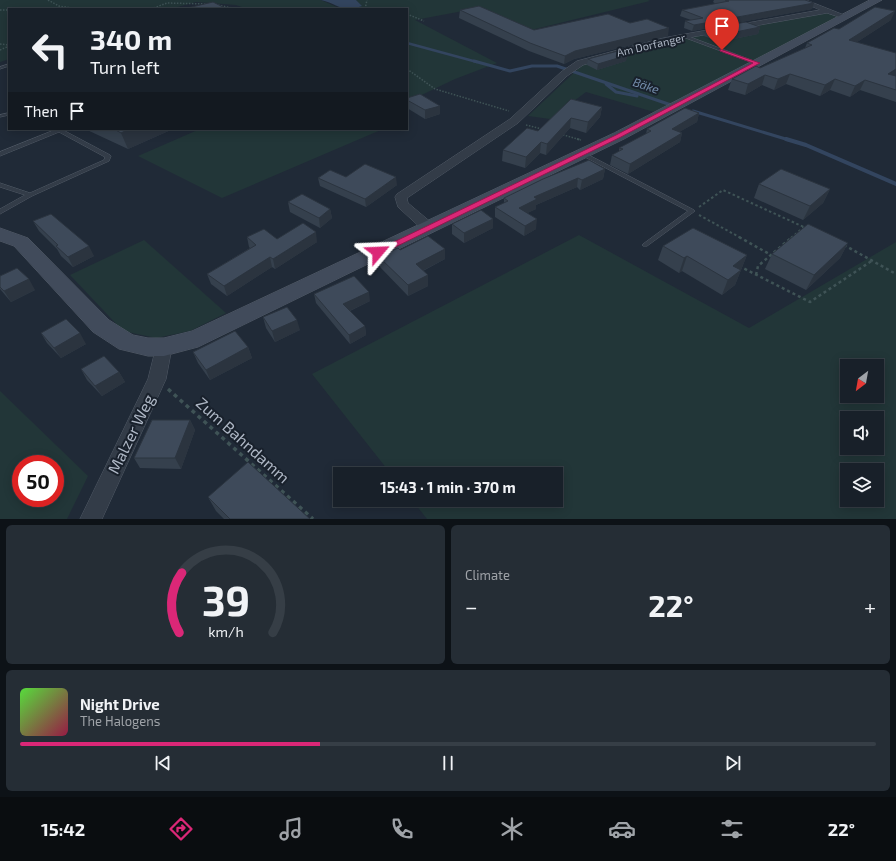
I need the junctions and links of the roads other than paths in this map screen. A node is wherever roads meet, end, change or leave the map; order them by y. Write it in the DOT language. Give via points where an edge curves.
graph roads {
  1 [pos="800,0"];
  2 [pos="877,0"];
  3 [pos="825,11"];
  4 [pos="845,17"];
  5 [pos="684,36"];
  6 [pos="757,63"];
  7 [pos="58,130"];
  8 [pos="62,130"];
  9 [pos="0,154"];
  10 [pos="583,154"];
  11 [pos="0,185"];
  12 [pos="30,195"];
  13 [pos="0,212"];
  14 [pos="428,227"];
  15 [pos="0,234"];
  16 [pos="645,245"];
  17 [pos="164,347"];
  18 [pos="91,519"];
  1 -- 3 [label="street"];
  2 -- 4 [label="main road"];
  3 -- 4 [label="street"];
  3 -- 5 [label="street, Am Dorfanger"];
  4 -- 6 [label="main road"];
  5 -- 6 [label="lane"];
  5 -- 14 [label="street, Am Dorfanger" via="580,63 568,70 517,118 401,197 402,204"];
  6 -- 10 [label="main road"];
  7 -- 9 [label="lane"];
  8 -- 12 [label="lane" via="108,156 106,161"];
  10 -- 14 [label="main road"];
  10 -- 16 [label="lane" via="692,211"];
  11 -- 12 [label="lane"];
  12 -- 13 [label="lane"];
  14 -- 17 [label="main road" via="198,338"];
  15 -- 17 [label="main road" via="21,242 101,326 127,343 142,347"];
  17 -- 18 [label="street, Malzer Weg" via="157,379"];
}
